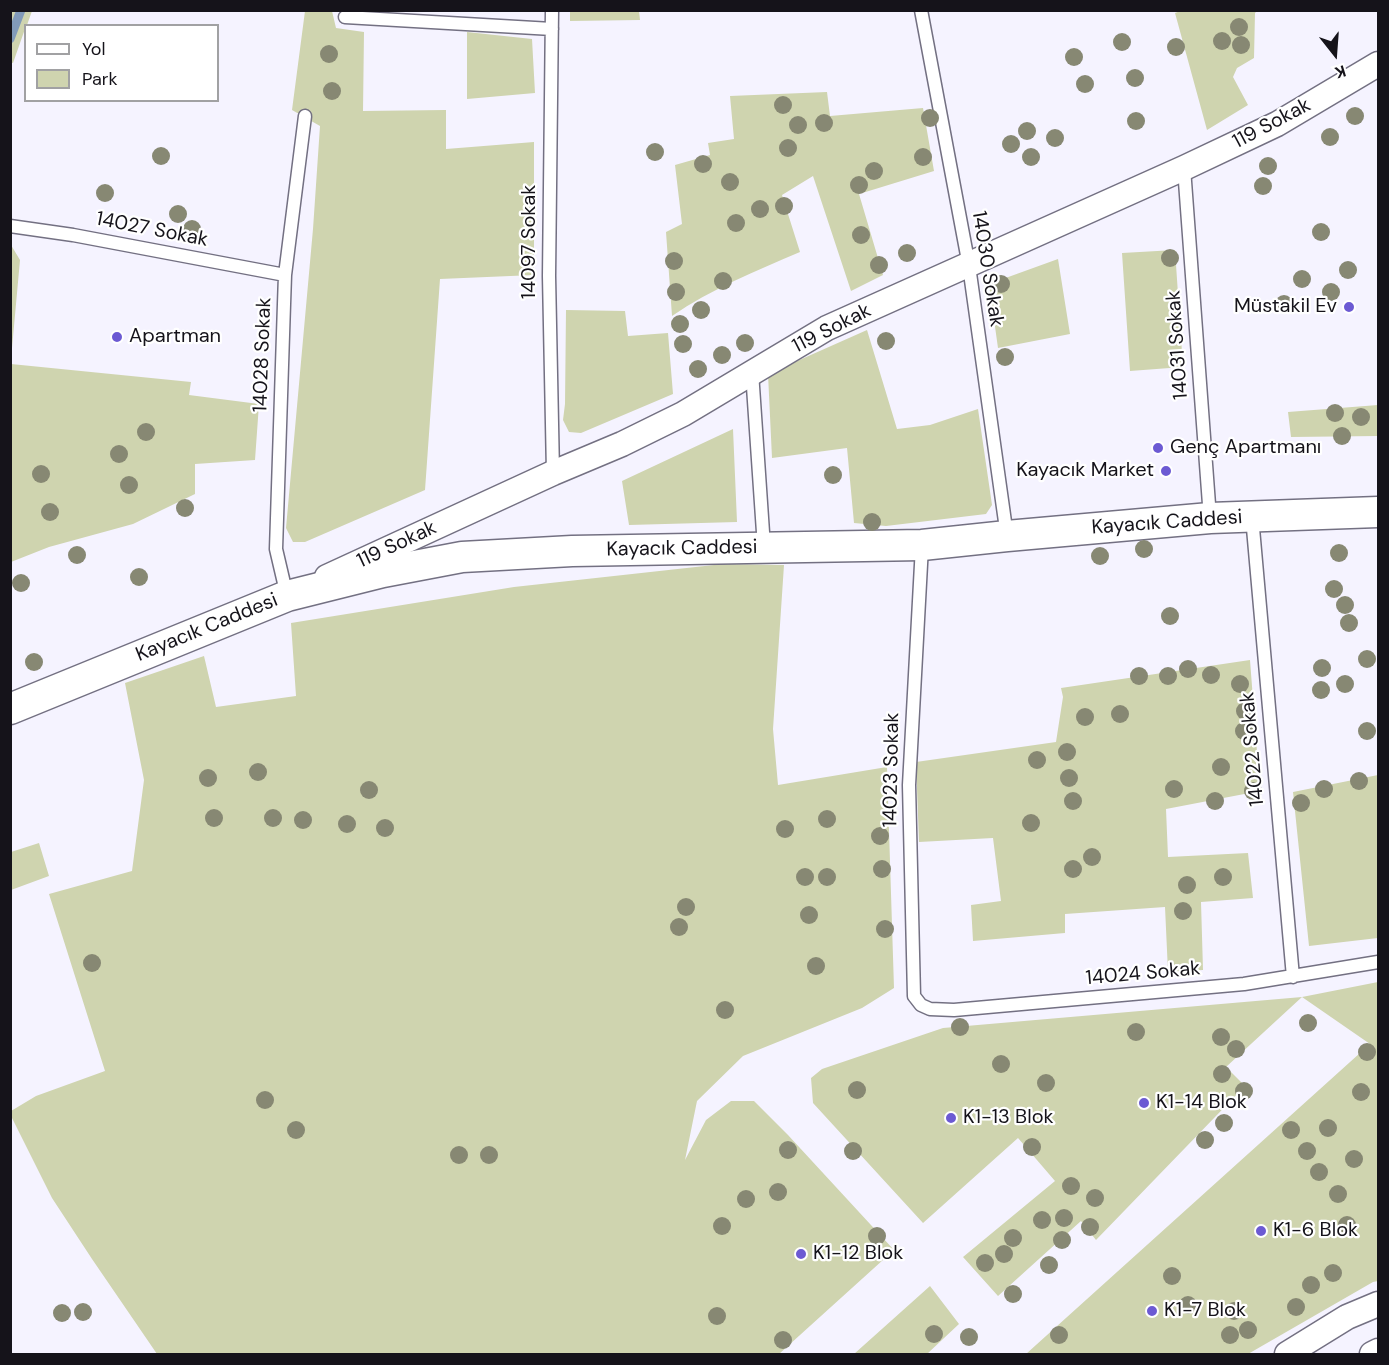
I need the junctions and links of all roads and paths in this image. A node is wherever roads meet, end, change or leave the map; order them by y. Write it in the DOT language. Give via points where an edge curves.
graph roads {
  1 [pos="552,10"];
  2 [pos="921,10"];
  3 [pos="345,17"];
  4 [pos="552,29"];
  5 [pos="1378,64"];
  6 [pos="305,116"];
  7 [pos="1184,168"];
  8 [pos="10,226"];
  9 [pos="969,266"];
  10 [pos="285,275"];
  11 [pos="752,372"];
  12 [pos="553,473"];
  13 [pos="1378,512"];
  14 [pos="1252,517"];
  15 [pos="1210,518"];
  16 [pos="1007,536"];
  17 [pos="922,545"];
  18 [pos="764,547"];
  19 [pos="287,596"];
  20 [pos="10,709"];
  21 [pos="1378,962"];
  22 [pos="1293,977"];
  23 [pos="914,996"];
  24 [pos="1378,1304"];
  25 [pos="1378,1351"];
  26 [pos="1287,1354"];
  27 [pos="1372,1354"];
  1 -- 4 [label="lane, 14097 Sokak"];
  2 -- 9 [label="lane, 14030 Sokak"];
  3 -- 4 [label="lane"];
  4 -- 12 [label="lane, 14097 Sokak" via="549,276"];
  5 -- 7 [label="street, 119 Sokak" via="1277,124"];
  6 -- 10 [label="lane, 14028 Sokak"];
  7 -- 9 [label="street, 119 Sokak"];
  7 -- 15 [label="lane, 14031 Sokak"];
  8 -- 10 [label="lane, 14027 Sokak"];
  9 -- 11 [label="street, 119 Sokak" via="827,328"];
  9 -- 16 [label="lane, 14030 Sokak"];
  10 -- 19 [label="lane, 14028 Sokak" via="276,549"];
  11 -- 12 [label="street, 119 Sokak" via="683,414"];
  11 -- 18 [label="lane"];
  12 -- 19 [label="street, 119 Sokak"];
  13 -- 14 [label="street, Kayacık Caddesi"];
  14 -- 15 [label="street, Kayacık Caddesi"];
  14 -- 22 [label="lane, 14022 Sokak"];
  15 -- 16 [label="street, Kayacık Caddesi"];
  16 -- 17 [label="street, Kayacık Caddesi"];
  17 -- 18 [label="street, Kayacık Caddesi"];
  17 -- 23 [label="lane, 14023 Sokak" via="909,785"];
  18 -- 19 [label="street, Kayacık Caddesi" via="462,557"];
  19 -- 20 [label="street, Kayacık Caddesi"];
  21 -- 22 [label="lane, 14024 Sokak"];
  22 -- 23 [label="lane, 14024 Sokak" via="954,1010 930,1009"];
  24 -- 26 [label="street" via="1347,1317"];
  25 -- 27 [label="street"];
}
